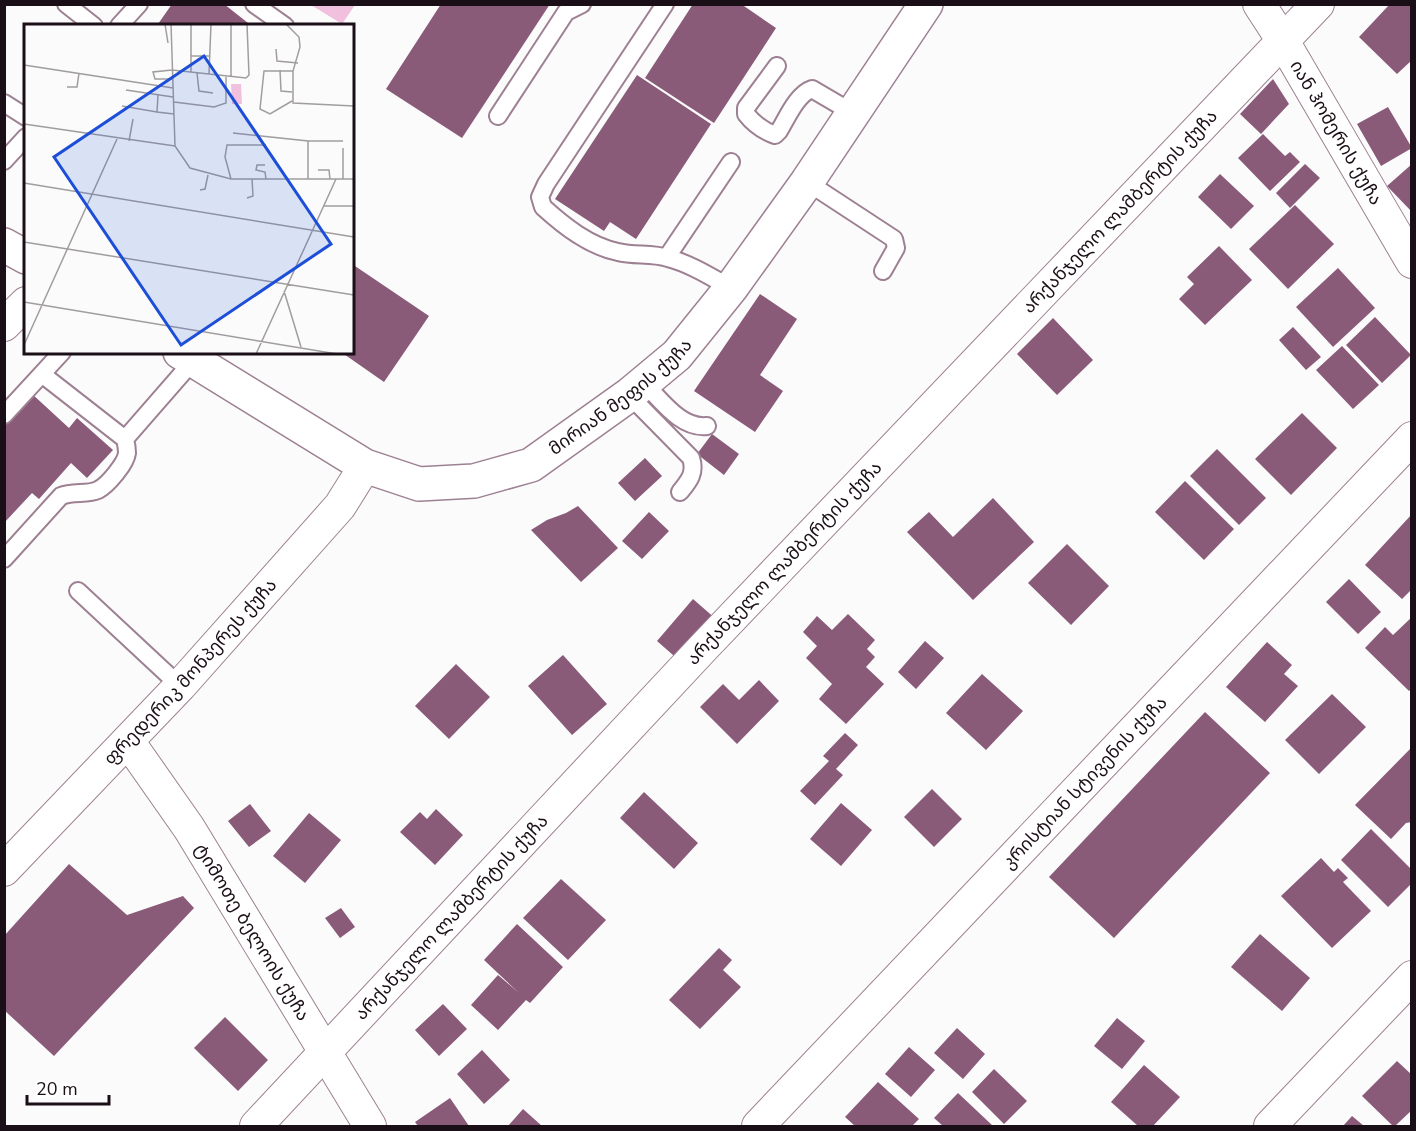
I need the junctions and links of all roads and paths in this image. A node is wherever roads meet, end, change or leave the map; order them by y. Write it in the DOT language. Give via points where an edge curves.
graph roads {
  1 [pos="66,4"];
  2 [pos="139,4"];
  3 [pos="254,4"];
  4 [pos="582,4"];
  5 [pos="665,4"];
  6 [pos="926,4"];
  7 [pos="1259,4"];
  8 [pos="1318,4"];
  9 [pos="91,24"];
  10 [pos="121,24"];
  11 [pos="282,24"];
  12 [pos="1283,41"];
  13 [pos="777,66"];
  14 [pos="4,103"];
  15 [pos="853,113"];
  16 [pos="24,116"];
  17 [pos="498,116"];
  18 [pos="24,139"];
  19 [pos="4,162"];
  20 [pos="731,162"];
  21 [pos="807,182"];
  22 [pos="668,257"];
  23 [pos="1412,262"];
  24 [pos="883,271"];
  25 [pos="731,288"];
  26 [pos="24,305"];
  27 [pos="4,326"];
  28 [pos="60,354"];
  29 [pos="186,357"];
  30 [pos="43,375"];
  31 [pos="636,389"];
  32 [pos="4,414"];
  33 [pos="707,426"];
  34 [pos="1412,438"];
  35 [pos="125,439"];
  36 [pos="365,466"];
  37 [pos="680,492"];
  38 [pos="4,559"];
  39 [pos="78,591"];
  40 [pos="180,686"];
  41 [pos="128,741"];
  42 [pos="4,870"];
  43 [pos="1412,976"];
  44 [pos="325,1052"];
  45 [pos="256,1126"];
  46 [pos="370,1126"];
  47 [pos="758,1126"];
  48 [pos="1270,1126"];
  1 -- 9 [label="lane"];
  2 -- 10 [label="lane"];
  3 -- 11 [label="lane"];
  4 -- 17 [label="lane" via="566,12"];
  5 -- 22 [label="lane" via="540,196 543,207 596,245 618,252"];
  6 -- 15 [label="street, მირიან მეფის ქუჩა"];
  7 -- 12 [label="street, იან ჰომერის ქუჩა"];
  8 -- 12 [label="street, არქანჯელო ლამბერტის ქუჩა"];
  12 -- 23 [label="street, იან ჰომერის ქუჩა"];
  12 -- 44 [label="street, არქანჯელო ლამბერტის ქუჩა"];
  13 -- 15 [label="lane" via="746,108 752,121 770,133 775,135 779,131 800,98 812,89"];
  14 -- 16 [label="lane"];
  15 -- 21 [label="street, მირიან მეფის ქუჩა"];
  18 -- 19 [label="lane"];
  20 -- 22 [label="lane"];
  21 -- 24 [label="lane" via="894,239 896,248"];
  21 -- 25 [label="street, მირიან მეფის ქუჩა"];
  22 -- 25 [label="lane"];
  25 -- 31 [label="street, მირიან მეფის ქუჩა" via="677,355"];
  26 -- 27 [label="street"];
  28 -- 30 [label="lane"];
  29 -- 35 [label="lane"];
  29 -- 36 [label="street, მირიან მეფის ქუჩა"];
  30 -- 32 [label="lane"];
  30 -- 35 [label="lane"];
  31 -- 33 [label="lane" via="682,420"];
  31 -- 36 [label="street, მირიან მეფის ქუჩა" via="531,465 474,480 419,484"];
  31 -- 37 [label="lane" via="691,458 693,473"];
  34 -- 47 [label="street, კრისტიან სტივენის ქუჩა"];
  35 -- 38 [label="lane" via="124,463 104,486 61,496"];
  36 -- 40 [label="street, ფრედერიკ მონპერეს ქუჩა" via="340,506"];
  39 -- 40 [label="lane"];
  40 -- 41 [label="street, ფრედერიკ მონპერეს ქუჩა"];
  41 -- 42 [label="street, ფრედერიკ მონპერეს ქუჩა"];
  41 -- 44 [label="street, ტიმოთე ბელოის ქუჩა" via="189,828"];
  43 -- 48 [label="street"];
  44 -- 45 [label="street, არქანჯელო ლამბერტის ქუჩა"];
  44 -- 46 [label="street, ტიმოთე ბელოის ქუჩა"];
}
